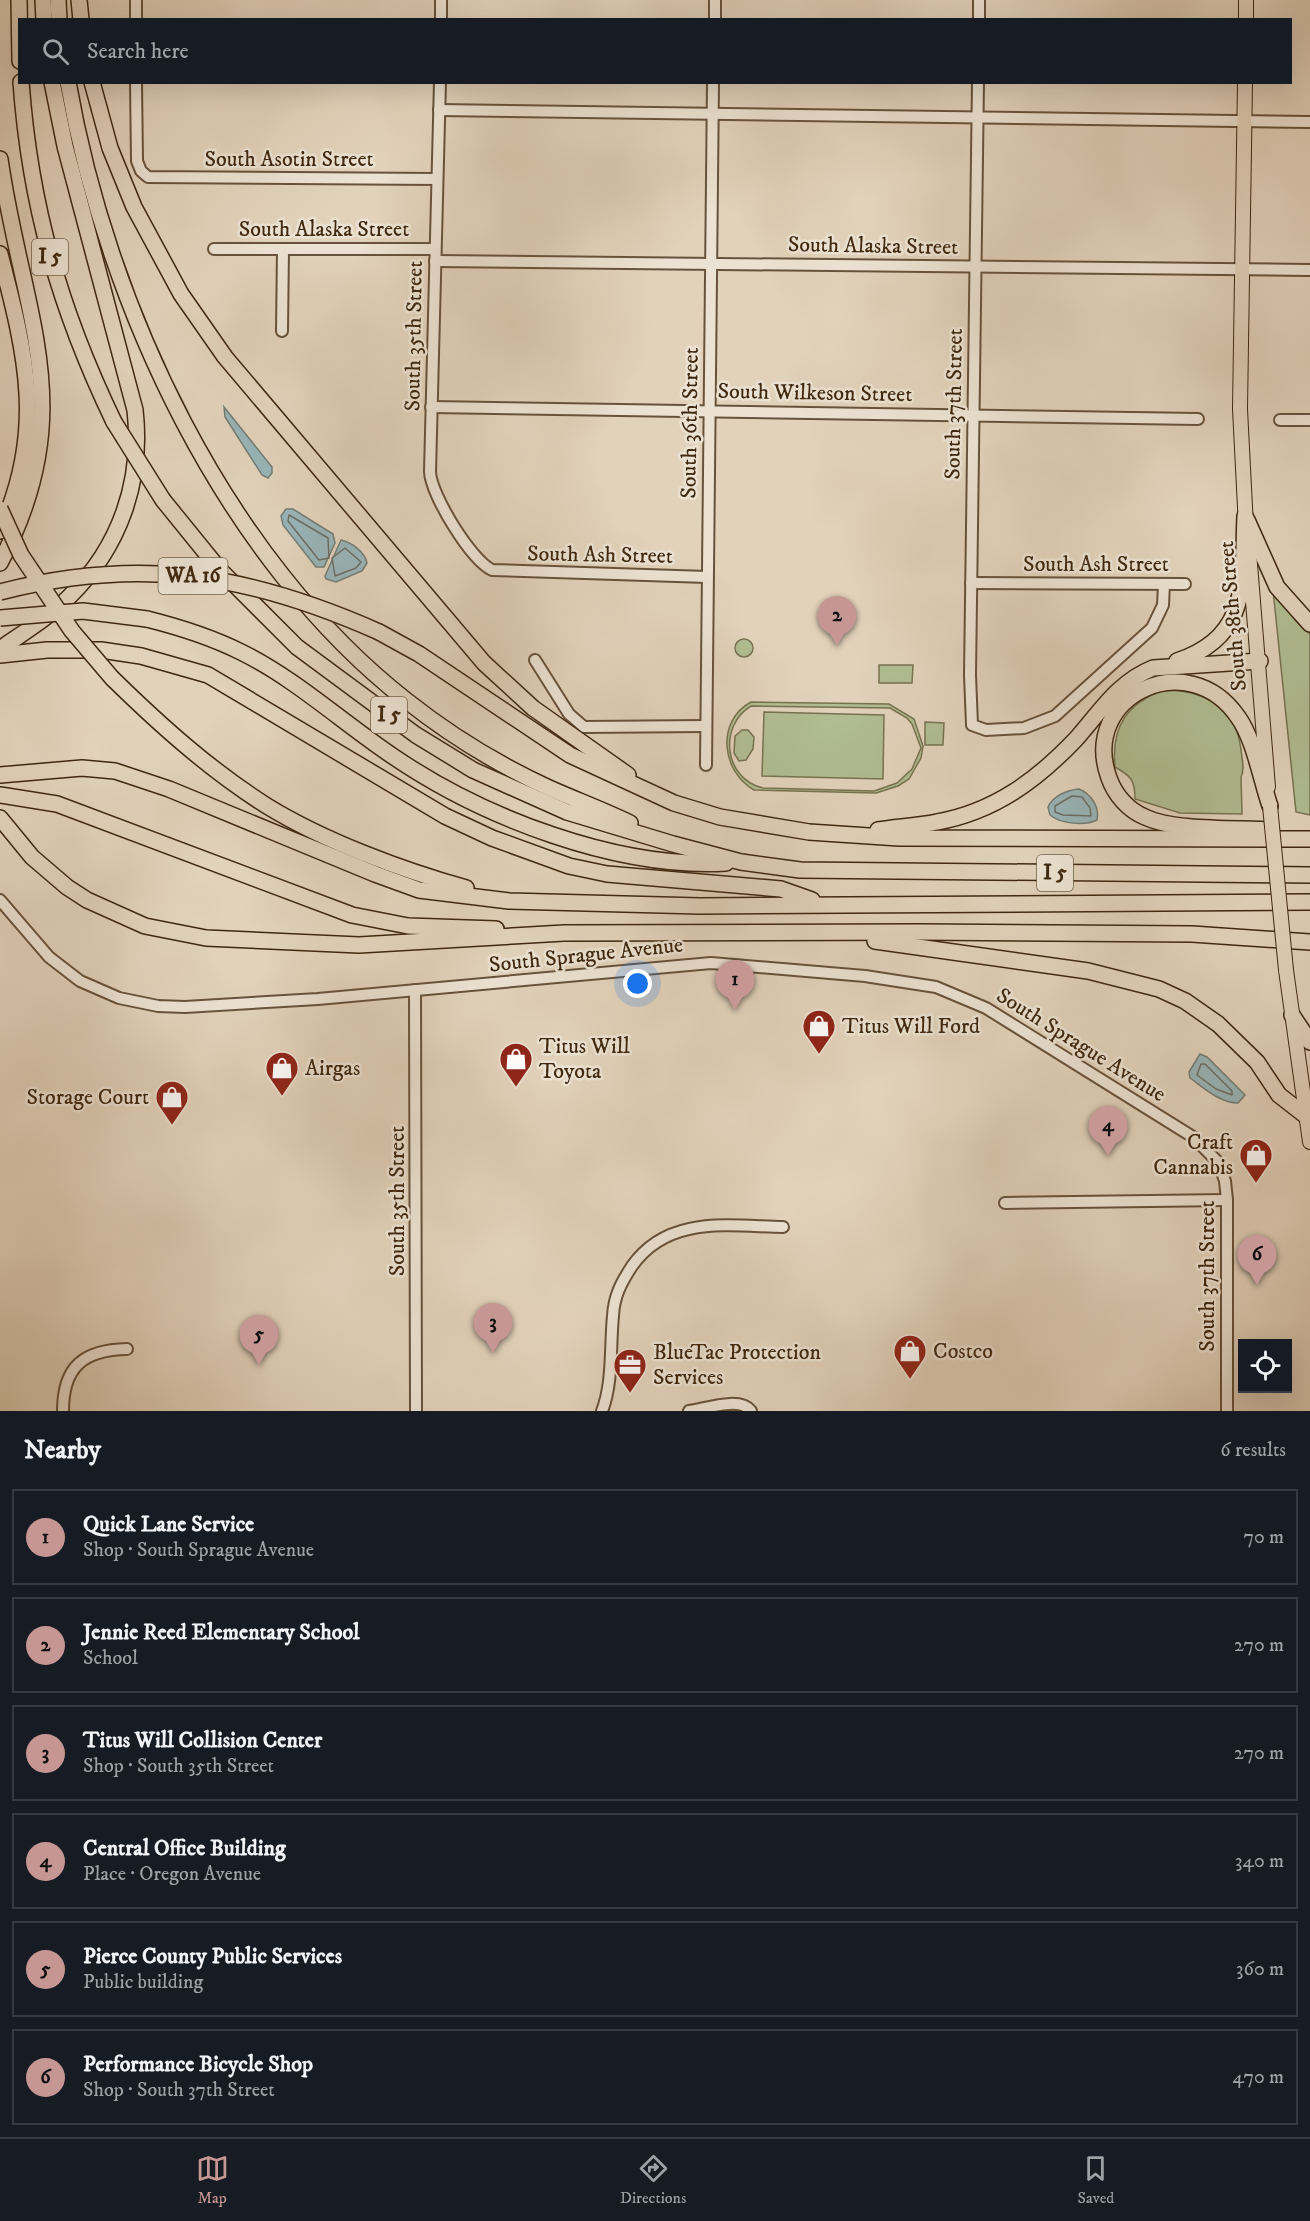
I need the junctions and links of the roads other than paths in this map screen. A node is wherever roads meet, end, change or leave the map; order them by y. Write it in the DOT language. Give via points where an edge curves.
graph roads {
  1 [pos="19,0"];
  2 [pos="43,0"];
  3 [pos="58,0"];
  4 [pos="79,0"];
  5 [pos="136,0"];
  6 [pos="441,0"];
  7 [pos="715,0"];
  8 [pos="979,0"];
  9 [pos="1246,0"];
  10 [pos="19,18"];
  11 [pos="44,18"];
  12 [pos="59,18"];
  13 [pos="81,18"];
  14 [pos="136,18"];
  15 [pos="441,18"];
  16 [pos="715,18"];
  17 [pos="979,18"];
  18 [pos="1246,18"];
  19 [pos="21,84"];
  20 [pos="52,84"];
  21 [pos="68,84"];
  22 [pos="93,84"];
  23 [pos="136,84"];
  24 [pos="440,84"];
  25 [pos="714,84"];
  26 [pos="978,84"];
  27 [pos="1245,84"];
  28 [pos="439,110"];
  29 [pos="713,114"];
  30 [pos="977,118"];
  31 [pos="1245,121"];
  32 [pos="1310,122"];
  33 [pos="0,159"];
  34 [pos="437,179"];
  35 [pos="214,249"];
  36 [pos="283,249"];
  37 [pos="435,249"];
  38 [pos="0,254"];
  39 [pos="435,261"];
  40 [pos="712,264"];
  41 [pos="975,267"];
  42 [pos="1242,269"];
  43 [pos="1310,270"];
  44 [pos="282,332"];
  45 [pos="431,407"];
  46 [pos="709,410"];
  47 [pos="973,415"];
  48 [pos="1198,419"];
  49 [pos="1280,420"];
  50 [pos="1310,420"];
  51 [pos="0,509"];
  52 [pos="1245,516"];
  53 [pos="0,531"];
  54 [pos="0,563"];
  55 [pos="492,570"];
  56 [pos="707,577"];
  57 [pos="971,583"];
  58 [pos="1164,584"];
  59 [pos="1185,584"];
  60 [pos="0,592"];
  61 [pos="0,618"];
  62 [pos="1310,624"];
  63 [pos="0,649"];
  64 [pos="0,655"];
  65 [pos="535,660"];
  66 [pos="1260,661"];
  67 [pos="1153,668"];
  68 [pos="706,726"];
  69 [pos="706,765"];
  70 [pos="0,775"];
  71 [pos="0,795"];
  72 [pos="674,803"];
  73 [pos="1270,806"];
  74 [pos="0,818"];
  75 [pos="1310,833"];
  76 [pos="845,835"];
  77 [pos="1310,839"];
  78 [pos="673,844"];
  79 [pos="741,862"];
  80 [pos="1310,875"];
  81 [pos="0,900"];
  82 [pos="509,901"];
  83 [pos="1310,902"];
  84 [pos="822,903"];
  85 [pos="564,933"];
  86 [pos="752,933"];
  87 [pos="1310,942"];
  88 [pos="415,990"];
  89 [pos="1292,1015"];
  90 [pos="1310,1042"];
  91 [pos="1308,1116"];
  92 [pos="1176,1126"];
  93 [pos="1310,1142"];
  94 [pos="1227,1200"];
  95 [pos="1005,1203"];
  96 [pos="783,1227"];
  97 [pos="128,1349"];
  98 [pos="607,1409"];
  99 [pos="63,1411"];
  100 [pos="416,1411"];
  101 [pos="689,1411"];
  102 [pos="751,1411"];
  103 [pos="1227,1411"];
  1 -- 10 [label="highway"];
  2 -- 11 [label="highway"];
  3 -- 12 [label="highway"];
  4 -- 13 [label="highway"];
  5 -- 14 [label="street"];
  6 -- 15 [label="street"];
  7 -- 16 [label="street"];
  8 -- 17 [label="street"];
  9 -- 18 [label="main road"];
  19 -- 78 [label="highway, I 5, bridge" via="25,134 40,217 68,317 114,422 163,500 219,569 297,647 416,735 473,770 567,812"];
  20 -- 63 [label="highway" via="65,146 128,382 138,436 136,465 129,499 109,549 68,598"];
  21 -- 78 [label="highway" via="100,213 137,321 214,476 277,569 317,619 367,667 445,729 549,788"];
  22 -- 72 [label="highway" via="110,148 134,207 180,294 225,357 506,685 571,736"];
  23 -- 34 [label="street, South Asotin Street" via="137,157 142,173 155,178"];
  24 -- 28 [label="street, South 35th Street"];
  25 -- 29 [label="street, South 36th Street"];
  26 -- 30 [label="street, South 37th Street"];
  27 -- 31 [label="main road, South 38th Street"];
  28 -- 29 [label="street"];
  28 -- 34 [label="street, South 35th Street"];
  29 -- 30 [label="street"];
  29 -- 40 [label="street, South 36th Street"];
  30 -- 31 [label="street"];
  30 -- 41 [label="street, South 37th Street"];
  31 -- 32 [label="street"];
  31 -- 42 [label="main road, South 38th Street"];
  33 -- 54 [label="highway" via="38,349 44,401 33,486 16,534"];
  34 -- 37 [label="street, South 35th Street"];
  35 -- 36 [label="street, South Alaska Street"];
  36 -- 37 [label="street, South Alaska Street"];
  36 -- 44 [label="street"];
  37 -- 39 [label="street, South 35th Street"];
  38 -- 53 [label="highway" via="25,355 28,401 22,470"];
  39 -- 40 [label="street, South Alaska Street"];
  39 -- 45 [label="street, South 35th Street"];
  40 -- 41 [label="street, South Alaska Street"];
  40 -- 46 [label="street, South 36th Street"];
  41 -- 42 [label="street, South Alaska Street"];
  41 -- 47 [label="street, South 37th Street"];
  42 -- 43 [label="street, South Alaska Street"];
  42 -- 52 [label="main road, South 38th Street" via="1240,452"];
  45 -- 46 [label="street, South Wilkeson Street"];
  45 -- 55 [label="street, South 35th Street" via="433,489 477,559"];
  46 -- 47 [label="street, South Wilkeson Street"];
  46 -- 56 [label="street, South 36th Street"];
  47 -- 48 [label="street, South Wilkeson Street"];
  47 -- 57 [label="street, South 37th Street"];
  49 -- 50 [label="street"];
  51 -- 82 [label="highway, I 5, bridge" via="21,555 72,631 112,678 192,752 311,830 410,870"];
  52 -- 62 [label="highway" via="1277,587"];
  52 -- 66 [label="main road, South 38th Street"];
  52 -- 67 [label="highway" via="1239,598 1227,630 1220,640 1198,653"];
  55 -- 56 [label="street, South Ash Street"];
  56 -- 68 [label="street, South 36th Street"];
  57 -- 58 [label="street, South Ash Street"];
  57 -- 58 [label="street, South 37th Street" via="972,725 983,730 1024,728 1055,716 1152,628 1163,606"];
  58 -- 59 [label="street, South Ash Street"];
  60 -- 72 [label="highway, WA 16, bridge" via="58,579 132,573 191,576 285,594 379,632 419,654 570,755"];
  61 -- 79 [label="highway, bridge" via="83,611 180,627 242,652 270,669 414,771 534,828 633,855 698,864"];
  64 -- 84 [label="highway" via="101,650 208,675 445,816 492,838 569,866 607,874 781,890"];
  65 -- 68 [label="street" via="569,714 584,727"];
  66 -- 67 [label="highway"];
  66 -- 73 [label="main road, South 38th Street"];
  67 -- 76 [label="highway" via="1123,686 1053,762 1011,795 936,822"];
  68 -- 69 [label="street, South 36th Street"];
  70 -- 82 [label="highway" via="82,768 115,771 419,890"];
  71 -- 85 [label="highway" via="57,804 352,915 408,927"];
  72 -- 76 [label="highway" via="774,828"];
  73 -- 75 [label="highway" via="1240,719 1225,700 1208,688 1177,681 1155,684 1128,699 1114,717 1106,736 1106,766 1117,793 1137,813 1169,824"];
  73 -- 89 [label="main road, South 38th Street, bridge"];
  74 -- 85 [label="highway" via="32,857 87,900 129,920 186,936 359,945"];
  76 -- 77 [label="highway"];
  78 -- 79 [label="highway, I 5"];
  79 -- 80 [label="highway, I 5" via="800,870"];
  81 -- 88 [label="street, South Sprague Avenue" via="57,965 94,988 135,1002 185,1007"];
  82 -- 84 [label="highway, I 5" via="636,905"];
  83 -- 84 [label="highway, I 5"];
  85 -- 86 [label="highway"];
  86 -- 87 [label="highway" via="1192,934"];
  86 -- 91 [label="highway" via="884,941 1134,981 1185,1001 1218,1024 1257,1062 1279,1095"];
  88 -- 92 [label="street, South Sprague Avenue" via="711,963 920,984 986,1008"];
  88 -- 100 [label="street, South 35th Street"];
  89 -- 90 [label="highway"];
  89 -- 91 [label="main road, South 38th Street"];
  91 -- 93 [label="main road, South 38th Street"];
  92 -- 94 [label="street, South 37th Street" via="1214,1157 1224,1176"];
  94 -- 95 [label="street"];
  94 -- 103 [label="street, South 37th Street"];
  96 -- 98 [label="street" via="694,1228 670,1234 649,1246 624,1278 615,1298"];
  97 -- 99 [label="street" via="101,1351 80,1361 67,1380"];
  101 -- 102 [label="street" via="738,1404"];
}
